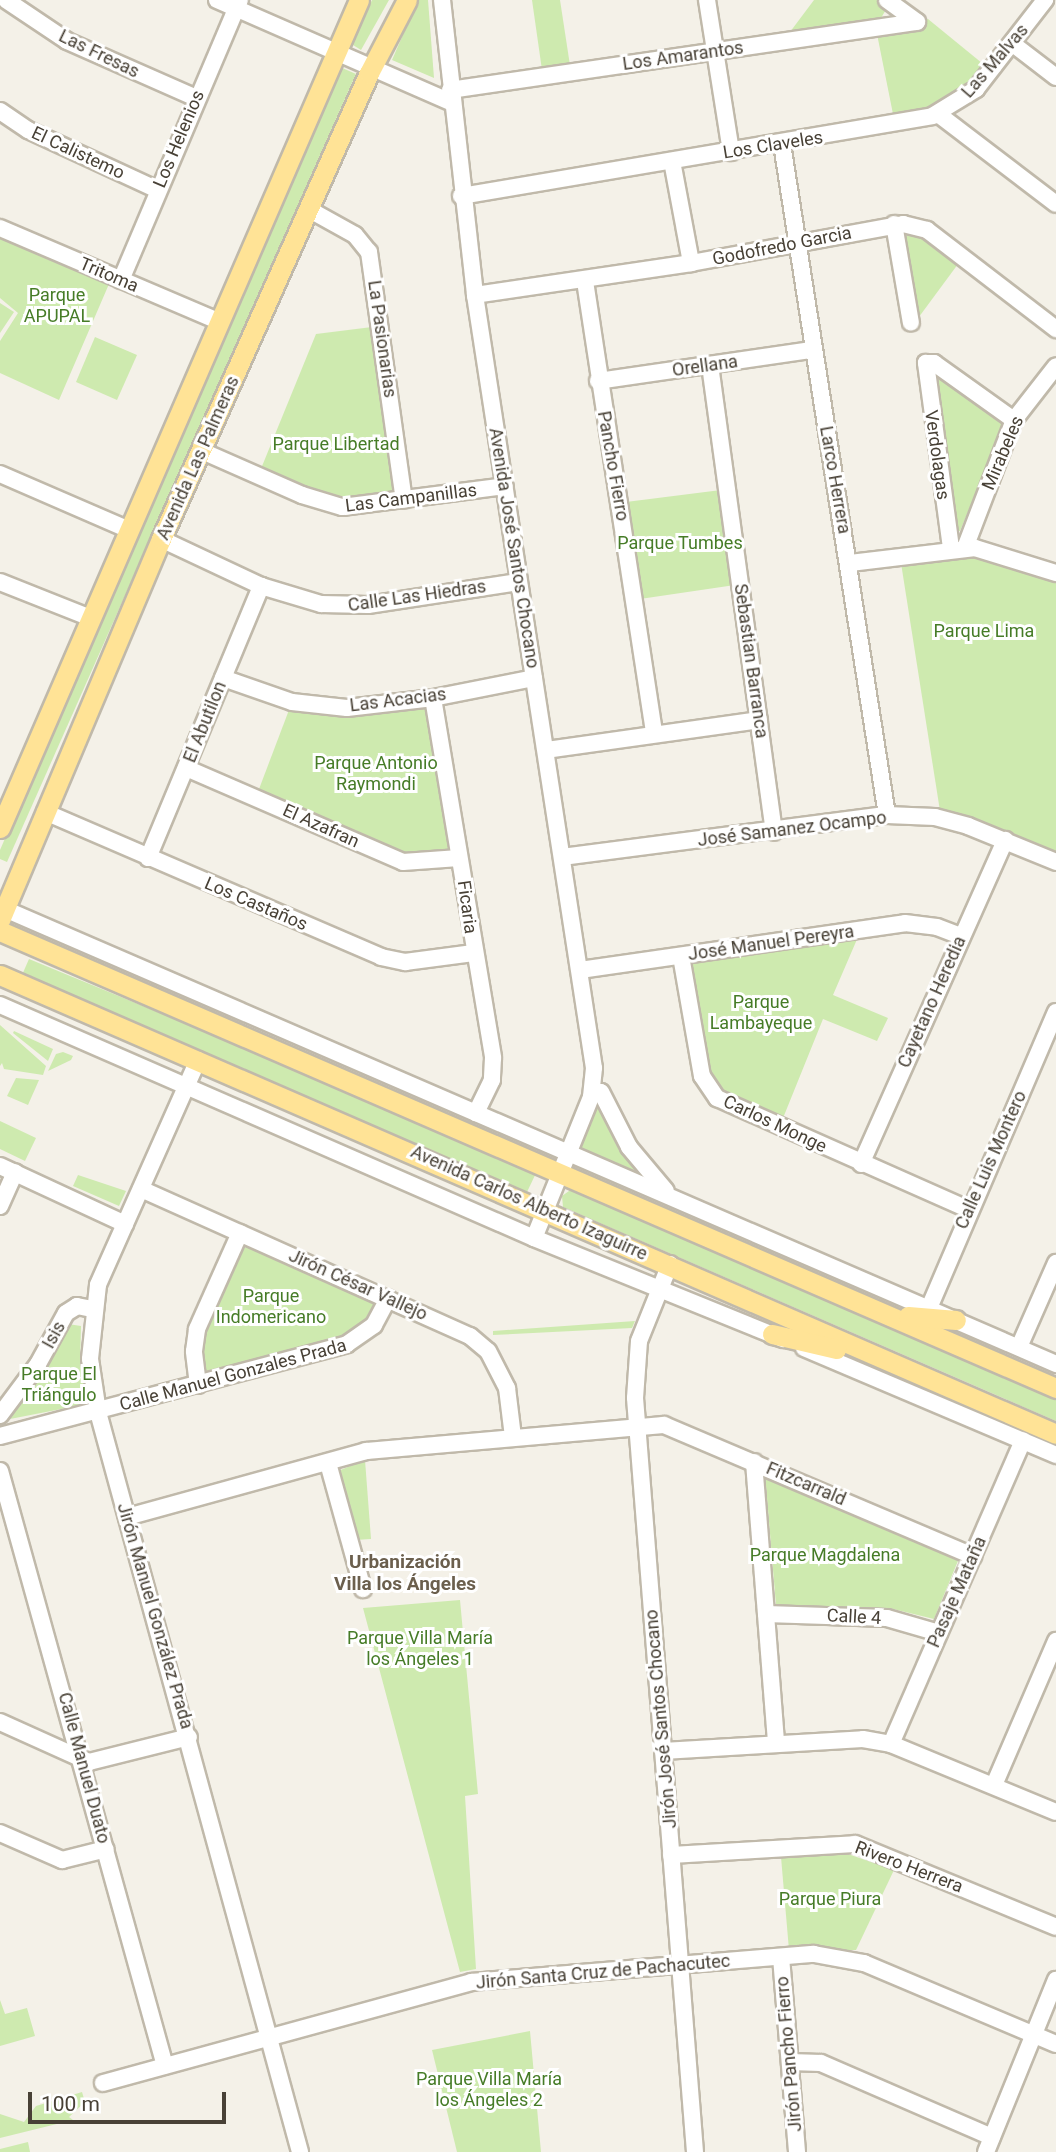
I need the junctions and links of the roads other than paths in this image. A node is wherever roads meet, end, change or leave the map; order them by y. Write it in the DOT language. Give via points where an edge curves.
graph roads {
  1 [pos="6,0"];
  2 [pos="217,0"];
  3 [pos="359,0"];
  4 [pos="407,0"];
  5 [pos="442,0"];
  6 [pos="707,0"];
  7 [pos="887,0"];
  8 [pos="1045,0"];
  9 [pos="238,4"];
  10 [pos="1013,44"];
  11 [pos="715,51"];
  12 [pos="336,52"];
  13 [pos="372,67"];
  14 [pos="1056,77"];
  15 [pos="450,96"];
  16 [pos="196,98"];
  17 [pos="0,111"];
  18 [pos="938,114"];
  19 [pos="782,144"];
  20 [pos="731,152"];
  21 [pos="672,162"];
  22 [pos="158,190"];
  23 [pos="461,196"];
  24 [pos="1056,204"];
  25 [pos="310,210"];
  26 [pos="894,224"];
  27 [pos="0,228"];
  28 [pos="796,244"];
  29 [pos="691,263"];
  30 [pos="121,280"];
  31 [pos="585,281"];
  32 [pos="475,295"];
  33 [pos="218,321"];
  34 [pos="911,323"];
  35 [pos="1056,329"];
  36 [pos="811,350"];
  37 [pos="710,365"];
  38 [pos="1056,366"];
  39 [pos="598,381"];
  40 [pos="1014,420"];
  41 [pos="202,451"];
  42 [pos="0,474"];
  43 [pos="505,486"];
  44 [pos="404,500"];
  45 [pos="128,529"];
  46 [pos="161,539"];
  47 [pos="958,548"];
  48 [pos="850,563"];
  49 [pos="1056,573"];
  50 [pos="0,582"];
  51 [pos="518,582"];
  52 [pos="261,586"];
  53 [pos="91,618"];
  54 [pos="223,678"];
  55 [pos="534,678"];
  56 [pos="433,698"];
  57 [pos="759,720"];
  58 [pos="654,734"];
  59 [pos="546,750"];
  60 [pos="186,768"];
  61 [pos="45,812"];
  62 [pos="887,815"];
  63 [pos="0,828"];
  64 [pos="775,832"];
  65 [pos="1005,840"];
  66 [pos="562,857"];
  67 [pos="148,858"];
  68 [pos="459,858"];
  69 [pos="1056,862"];
  70 [pos="2,911"];
  71 [pos="0,931"];
  72 [pos="961,936"];
  73 [pos="473,953"];
  74 [pos="681,956"];
  75 [pos="580,970"];
  76 [pos="0,975"];
  77 [pos="0,1005"];
  78 [pos="1056,1012"];
  79 [pos="198,1060"];
  80 [pos="186,1088"];
  81 [pos="592,1094"];
  82 [pos="475,1113"];
  83 [pos="566,1162"];
  84 [pos="861,1164"];
  85 [pos="7,1169"];
  86 [pos="141,1189"];
  87 [pos="688,1204"];
  88 [pos="0,1206"];
  89 [pos="968,1209"];
  90 [pos="547,1210"];
  91 [pos="125,1224"];
  92 [pos="689,1227"];
  93 [pos="240,1233"];
  94 [pos="534,1238"];
  95 [pos="1056,1263"];
  96 [pos="670,1264"];
  97 [pos="659,1290"];
  98 [pos="388,1299"];
  99 [pos="929,1308"];
  100 [pos="93,1309"];
  101 [pos="893,1315"];
  102 [pos="956,1320"];
  103 [pos="772,1334"];
  104 [pos="1019,1347"];
  105 [pos="874,1354"];
  106 [pos="1056,1364"];
  107 [pos="198,1385"];
  108 [pos="1056,1388"];
  109 [pos="98,1412"];
  110 [pos="0,1415"];
  111 [pos="637,1427"];
  112 [pos="1056,1434"];
  113 [pos="0,1436"];
  114 [pos="513,1437"];
  115 [pos="1023,1441"];
  116 [pos="1056,1455"];
  117 [pos="754,1462"];
  118 [pos="328,1463"];
  119 [pos="0,1471"];
  120 [pos="127,1517"];
  121 [pos="973,1556"];
  122 [pos="363,1589"];
  123 [pos="766,1614"];
  124 [pos="939,1633"];
  125 [pos="1056,1641"];
  126 [pos="0,1722"];
  127 [pos="189,1737"];
  128 [pos="776,1742"];
  129 [pos="891,1744"];
  130 [pos="663,1751"];
  131 [pos="83,1760"];
  132 [pos="994,1785"];
  133 [pos="1056,1811"];
  134 [pos="0,1833"];
  135 [pos="106,1849"];
  136 [pos="671,1855"];
  137 [pos="1056,1927"];
  138 [pos="781,1957"];
  139 [pos="680,1964"];
  140 [pos="1056,1980"];
  141 [pos="1033,2034"];
  142 [pos="269,2037"];
  143 [pos="1056,2044"];
  144 [pos="790,2062"];
  145 [pos="165,2066"];
  146 [pos="103,2083"];
  147 [pos="989,2145"];
  148 [pos="300,2152"];
  149 [pos="695,2152"];
  150 [pos="797,2152"];
  1 -- 16 [label="street, Las Fresas" via="67,41"];
  2 -- 9 [label="street"];
  3 -- 12 [label="main road, Avenida Las Palmeras"];
  4 -- 13 [label="main road, Avenida Las Palmeras"];
  5 -- 15 [label="street, Avenida José Santos Chocano"];
  6 -- 11 [label="street"];
  7 -- 11 [label="street, Los Amarantos" via="917,22"];
  8 -- 10 [label="street, Las Malvas"];
  9 -- 12 [label="street"];
  9 -- 16 [label="street, Los Helenios"];
  10 -- 14 [label="street"];
  10 -- 18 [label="street, Las Malvas" via="976,89"];
  11 -- 15 [label="street, Los Amarantos"];
  11 -- 20 [label="street"];
  12 -- 13 [label="street"];
  12 -- 33 [label="main road, Avenida Las Palmeras"];
  13 -- 15 [label="street"];
  13 -- 25 [label="main road, Avenida Las Palmeras"];
  15 -- 23 [label="street, Avenida José Santos Chocano"];
  16 -- 22 [label="street, Los Helenios"];
  17 -- 22 [label="street, El Calistemo" via="28,130"];
  18 -- 19 [label="street, Los Claveles"];
  18 -- 24 [label="street"];
  19 -- 20 [label="street, Los Claveles"];
  19 -- 28 [label="street, Larco Herrera"];
  20 -- 21 [label="street, Los Claveles"];
  21 -- 23 [label="street, Los Claveles"];
  21 -- 29 [label="street"];
  22 -- 30 [label="street, Los Helenios"];
  23 -- 32 [label="street, Avenida José Santos Chocano"];
  25 -- 41 [label="main road, Avenida Las Palmeras"];
  25 -- 44 [label="street, La Pasionarias" via="355,235 370,255"];
  26 -- 28 [label="street, Godofredo Garcia"];
  26 -- 34 [label="street"];
  26 -- 35 [label="street, Godofredo Garcia" via="927,230"];
  27 -- 30 [label="street, Tritoma"];
  28 -- 29 [label="street, Godofredo Garcia"];
  28 -- 36 [label="street, Larco Herrera"];
  29 -- 31 [label="street, Godofredo Garcia"];
  30 -- 33 [label="street, Tritoma"];
  31 -- 32 [label="street, Godofredo Garcia"];
  31 -- 39 [label="street, Pancho Fierro"];
  32 -- 43 [label="street, Avenida José Santos Chocano"];
  33 -- 45 [label="main road, Avenida Las Palmeras"];
  36 -- 37 [label="street, Orellana"];
  36 -- 48 [label="street, Larco Herrera"];
  37 -- 39 [label="street, Orellana"];
  37 -- 57 [label="street, Sebastian Barranca"];
  38 -- 40 [label="street, Mirabeles"];
  39 -- 58 [label="street, Pancho Fierro"];
  40 -- 47 [label="street, Mirabeles"];
  40 -- 47 [label="street, Verdolagas" via="927,362"];
  41 -- 44 [label="street, Las Campanillas" via="325,504 352,507"];
  41 -- 46 [label="main road, Avenida Las Palmeras"];
  42 -- 45 [label="street"];
  43 -- 44 [label="street, Las Campanillas"];
  43 -- 51 [label="street, Avenida José Santos Chocano"];
  45 -- 53 [label="main road, Avenida Las Palmeras"];
  46 -- 52 [label="street, Calle Las Hiedras"];
  46 -- 61 [label="main road, Avenida Las Palmeras"];
  47 -- 48 [label="street"];
  47 -- 49 [label="street" via="1007,555"];
  48 -- 62 [label="street, Larco Herrera"];
  50 -- 53 [label="street"];
  51 -- 52 [label="street, Calle Las Hiedras" via="349,606 306,601"];
  51 -- 55 [label="street, Avenida José Santos Chocano"];
  52 -- 54 [label="street, El Abutilon"];
  53 -- 63 [label="main road, Avenida Las Palmeras"];
  54 -- 56 [label="street, Las Acacias" via="292,702 323,706 370,707"];
  54 -- 60 [label="street, El Abutilon"];
  55 -- 56 [label="street, Las Acacias"];
  55 -- 59 [label="street, Avenida José Santos Chocano"];
  56 -- 68 [label="street, Ficaria"];
  57 -- 58 [label="street"];
  57 -- 64 [label="street, Sebastian Barranca"];
  58 -- 59 [label="street"];
  59 -- 66 [label="street, Avenida José Santos Chocano"];
  60 -- 67 [label="street, El Abutilon"];
  60 -- 68 [label="street, El Azafran" via="399,860"];
  61 -- 67 [label="street, Los Castaños"];
  61 -- 70 [label="main road, Avenida Las Palmeras"];
  62 -- 64 [label="street, José Samanez Ocampo"];
  62 -- 65 [label="street, José Samanez Ocampo" via="935,817"];
  64 -- 66 [label="street, José Samanez Ocampo"];
  65 -- 69 [label="street, José Samanez Ocampo"];
  65 -- 72 [label="street, Cayetano Heredia"];
  66 -- 75 [label="street, Avenida José Santos Chocano"];
  67 -- 73 [label="street, Los Castaños" via="381,957 405,962"];
  68 -- 73 [label="street, Ficaria"];
  70 -- 82 [label="street"];
  71 -- 83 [label="main road"];
  72 -- 74 [label="street, José Manuel Pereyra" via="905,923"];
  72 -- 84 [label="street, Cayetano Heredia"];
  73 -- 82 [label="street, Ficaria" via="493,1064 492,1080"];
  74 -- 75 [label="street, José Manuel Pereyra"];
  74 -- 84 [label="street, Carlos Monge" via="702,1076 710,1091 732,1108"];
  75 -- 81 [label="street, Avenida José Santos Chocano" via="594,1068"];
  76 -- 79 [label="main road, Avenida Carlos Alberto Izaguirre"];
  77 -- 80 [label="street, Avenida Carlos Alberto Izaguirre"];
  78 -- 89 [label="street, Calle Luis Montero"];
  79 -- 80 [label="street, Jirón Manuel González Prada"];
  79 -- 90 [label="main road, Avenida Carlos Alberto Izaguirre"];
  80 -- 86 [label="street, Jirón Manuel González Prada"];
  80 -- 94 [label="street, Avenida Carlos Alberto Izaguirre"];
  81 -- 83 [label="street, Avenida José Santos Chocano"];
  81 -- 87 [label="street" via="601,1092 638,1161"];
  82 -- 83 [label="street"];
  83 -- 87 [label="street"];
  83 -- 90 [label="street, Avenida José Santos Chocano"];
  83 -- 92 [label="main road"];
  84 -- 89 [label="street, Carlos Monge"];
  85 -- 88 [label="street"];
  85 -- 91 [label="street"];
  86 -- 91 [label="street, Jirón Manuel González Prada"];
  86 -- 93 [label="street, Jirón César Vallejo"];
  87 -- 92 [label="main road"];
  87 -- 99 [label="street"];
  89 -- 99 [label="street, Calle Luis Montero"];
  90 -- 94 [label="street, Avenida José Santos Chocano"];
  90 -- 96 [label="main road, Avenida Carlos Alberto Izaguirre"];
  91 -- 100 [label="street, Jirón Manuel González Prada" via="102,1274"];
  92 -- 101 [label="main road"];
  93 -- 98 [label="street, Jirón César Vallejo"];
  93 -- 107 [label="street" via="198,1329 194,1351"];
  94 -- 97 [label="street, Avenida Carlos Alberto Izaguirre"];
  95 -- 104 [label="street"];
  96 -- 97 [label="street, Jirón José Santos Chocano"];
  96 -- 105 [label="main road, Avenida Carlos Alberto Izaguirre"];
  97 -- 103 [label="street, Avenida Carlos Alberto Izaguirre"];
  97 -- 111 [label="street, Jirón José Santos Chocano" via="636,1358"];
  98 -- 107 [label="street, Calle Manuel Gonzales Prada" via="374,1325 355,1341"];
  98 -- 114 [label="street, Jirón César Vallejo" via="470,1336 488,1351 507,1388"];
  99 -- 102 [label="street"];
  100 -- 109 [label="street, Jirón Manuel González Prada" via="90,1359"];
  100 -- 110 [label="street, Isis" via="77,1307 66,1313 38,1364"];
  101 -- 102 [label="main road"];
  101 -- 108 [label="main road"];
  102 -- 104 [label="street"];
  103 -- 105 [label="main road" via="855,1354"];
  103 -- 115 [label="street, Avenida Carlos Alberto Izaguirre"];
  104 -- 106 [label="street"];
  105 -- 112 [label="main road, Avenida Carlos Alberto Izaguirre"];
  107 -- 109 [label="street, Calle Manuel Gonzales Prada"];
  109 -- 113 [label="street, Calle Manuel Gonzales Prada"];
  109 -- 120 [label="street, Jirón Manuel González Prada"];
  111 -- 114 [label="street, Fitzcarrald"];
  111 -- 117 [label="street, Fitzcarrald" via="675,1427"];
  111 -- 130 [label="street, Jirón José Santos Chocano"];
  114 -- 118 [label="street, Fitzcarrald" via="366,1451"];
  115 -- 116 [label="street, Avenida Carlos Alberto Izaguirre"];
  115 -- 121 [label="street, Pasaje Mataña"];
  117 -- 121 [label="street, Fitzcarrald"];
  117 -- 123 [label="street"];
  118 -- 120 [label="street, Fitzcarrald"];
  118 -- 122 [label="street"];
  119 -- 131 [label="street, Calle Manuel Duato"];
  120 -- 127 [label="street, Jirón Manuel González Prada"];
  121 -- 124 [label="street, Pasaje Mataña"];
  123 -- 124 [label="street, Calle 4" via="887,1618"];
  123 -- 128 [label="street"];
  124 -- 129 [label="street, Pasaje Mataña"];
  125 -- 132 [label="street"];
  126 -- 131 [label="street"];
  127 -- 131 [label="street" via="94,1763"];
  127 -- 142 [label="street, Jirón Manuel González Prada"];
  128 -- 129 [label="street" via="851,1738"];
  128 -- 130 [label="street"];
  129 -- 132 [label="street"];
  130 -- 136 [label="street, Jirón José Santos Chocano"];
  131 -- 135 [label="street, Calle Manuel Duato"];
  132 -- 133 [label="street"];
  134 -- 135 [label="street" via="57,1859"];
  135 -- 145 [label="street, Calle Manuel Duato"];
  136 -- 137 [label="street, Rivero Herrera" via="855,1844"];
  136 -- 139 [label="street, Jirón José Santos Chocano"];
  138 -- 139 [label="street, Jirón Santa Cruz de Pachacutec"];
  138 -- 141 [label="street, Jirón Santa Cruz de Pachacutec" via="851,1959"];
  138 -- 144 [label="street, Jirón Pancho Fierro"];
  139 -- 142 [label="street, Jirón Santa Cruz de Pachacutec" via="471,1982"];
  139 -- 149 [label="street, Jirón José Santos Chocano"];
  140 -- 141 [label="street"];
  141 -- 143 [label="street, Jirón Santa Cruz de Pachacutec"];
  141 -- 147 [label="street"];
  142 -- 145 [label="street, Jirón Santa Cruz de Pachacutec"];
  142 -- 148 [label="street, Jirón Manuel González Prada"];
  144 -- 147 [label="street" via="821,2063"];
  144 -- 150 [label="street, Jirón Pancho Fierro"];
  145 -- 146 [label="street, Jirón Santa Cruz de Pachacutec"];
}
